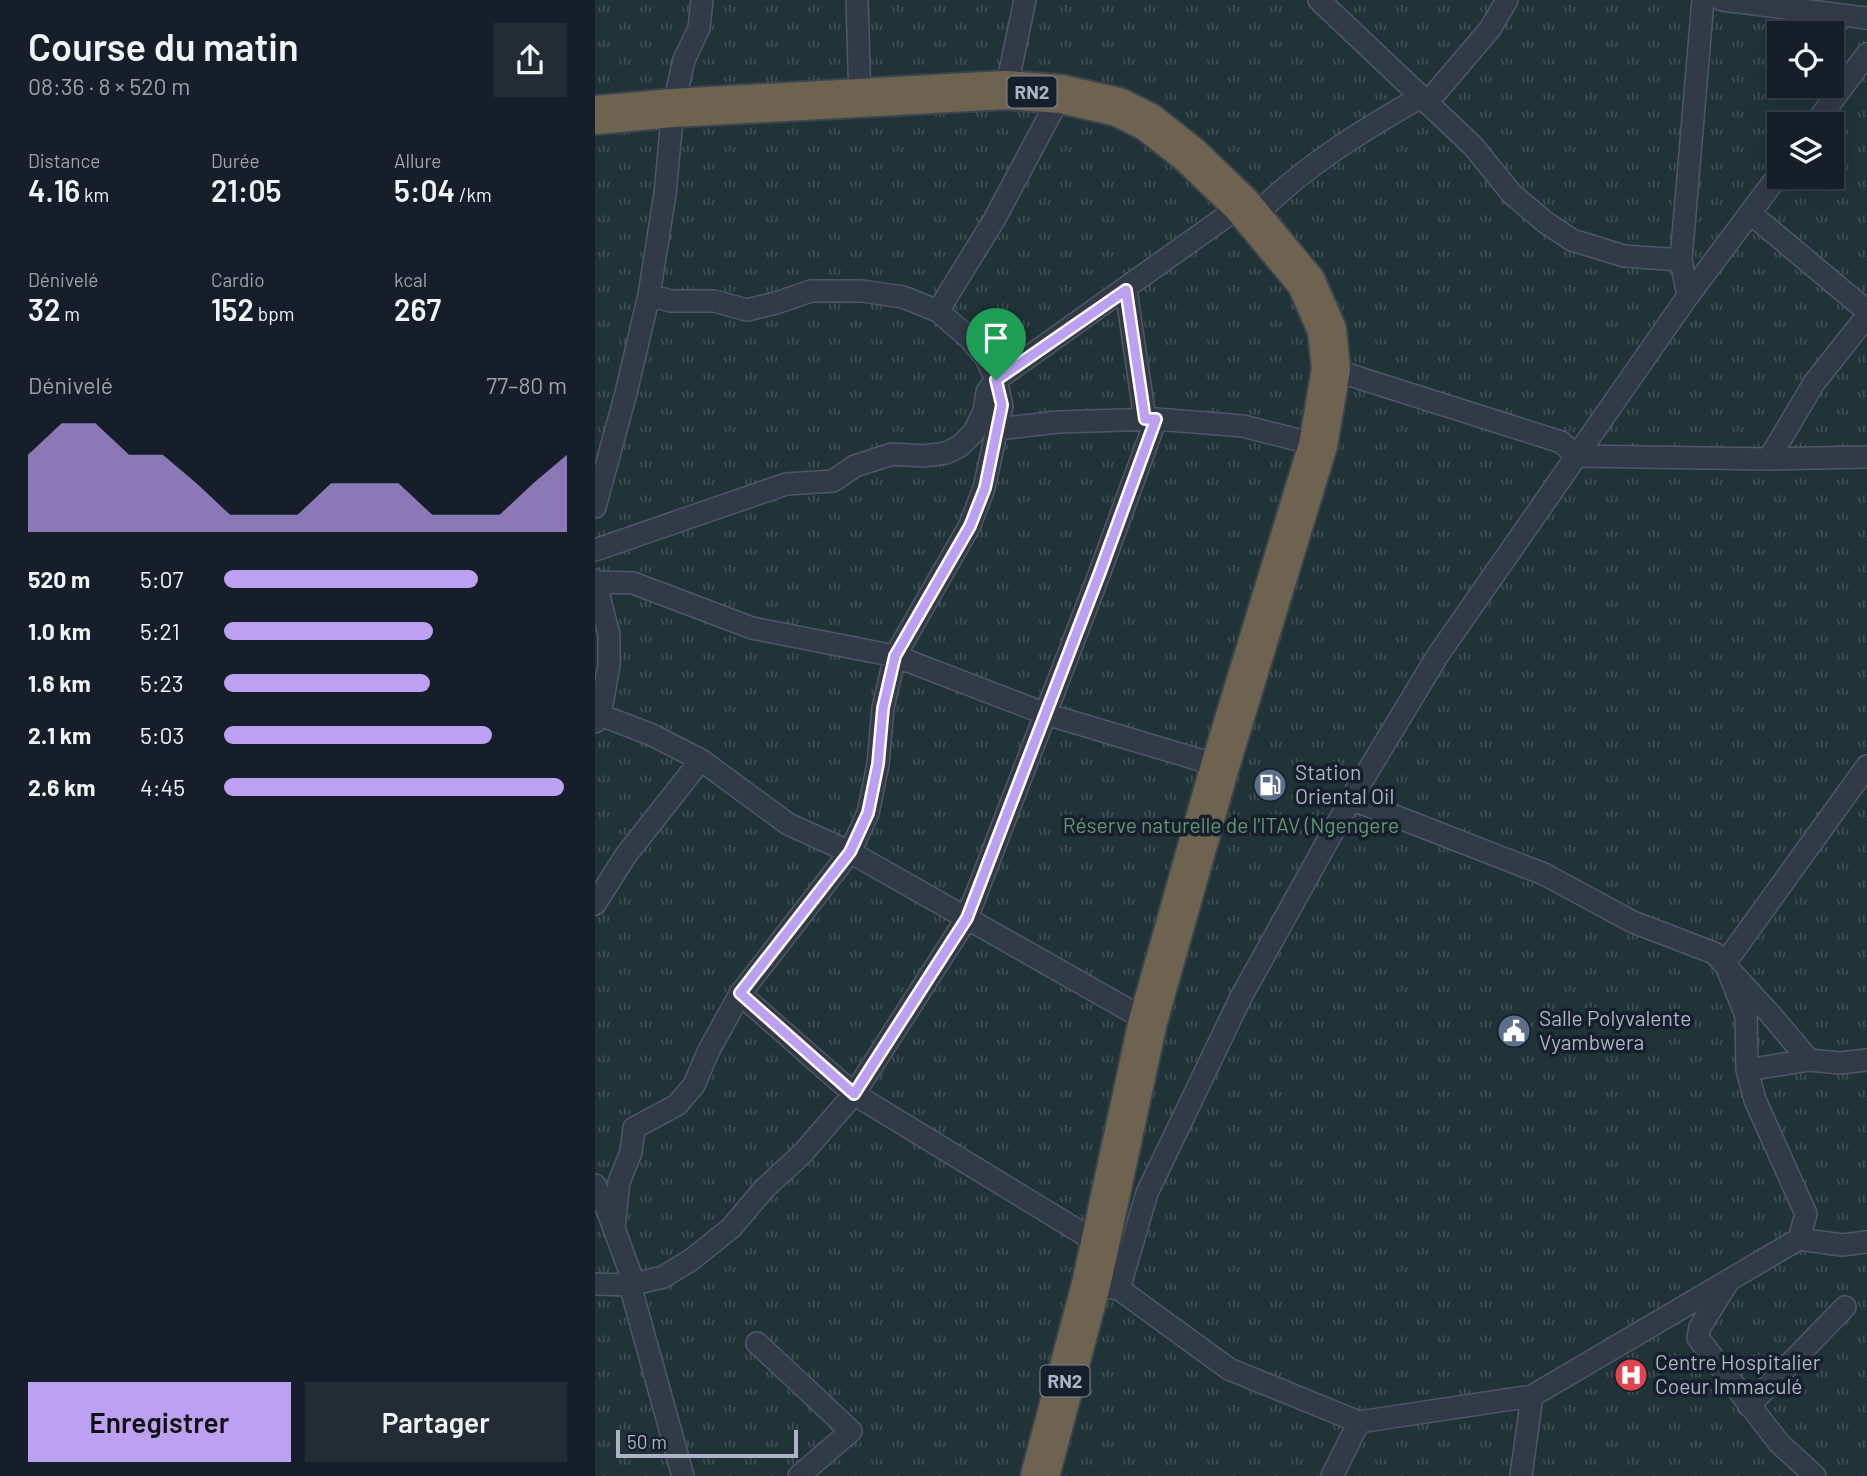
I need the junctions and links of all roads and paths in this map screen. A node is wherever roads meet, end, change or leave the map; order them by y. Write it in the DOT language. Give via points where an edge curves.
graph roads {
  1 [pos="702,0"];
  2 [pos="857,0"];
  3 [pos="1025,0"];
  4 [pos="1319,0"];
  5 [pos="1507,0"];
  6 [pos="1703,0"];
  7 [pos="1722,0"];
  8 [pos="1867,18"];
  9 [pos="1867,54"];
  10 [pos="1006,90"];
  11 [pos="1061,94"];
  12 [pos="860,99"];
  13 [pos="1424,100"];
  14 [pos="673,108"];
  15 [pos="1824,112"];
  16 [pos="595,115"];
  17 [pos="1768,189"];
  18 [pos="1248,212"];
  19 [pos="1750,213"];
  20 [pos="1681,260"];
  21 [pos="1126,290"];
  22 [pos="649,295"];
  23 [pos="1688,296"];
  24 [pos="1867,310"];
  25 [pos="938,312"];
  26 [pos="1867,316"];
  27 [pos="1331,369"];
  28 [pos="996,380"];
  29 [pos="1150,419"];
  30 [pos="997,429"];
  31 [pos="1318,445"];
  32 [pos="601,455"];
  33 [pos="1577,457"];
  34 [pos="1867,457"];
  35 [pos="1769,459"];
  36 [pos="595,507"];
  37 [pos="595,550"];
  38 [pos="595,581"];
  39 [pos="895,656"];
  40 [pos="1046,714"];
  41 [pos="597,717"];
  42 [pos="701,760"];
  43 [pos="1220,766"];
  44 [pos="1867,766"];
  45 [pos="1351,799"];
  46 [pos="850,852"];
  47 [pos="595,904"];
  48 [pos="967,918"];
  49 [pos="1724,963"];
  50 [pos="740,993"];
  51 [pos="1148,1021"];
  52 [pos="1809,1060"];
  53 [pos="1867,1060"];
  54 [pos="1747,1070"];
  55 [pos="854,1094"];
  56 [pos="595,1185"];
  57 [pos="614,1228"];
  58 [pos="1799,1239"];
  59 [pos="1867,1242"];
  60 [pos="1100,1244"];
  61 [pos="1731,1278"];
  62 [pos="595,1284"];
  63 [pos="630,1285"];
  64 [pos="1105,1287"];
  65 [pos="1845,1307"];
  66 [pos="757,1343"];
  67 [pos="1532,1396"];
  68 [pos="1749,1406"];
  69 [pos="1359,1422"];
  70 [pos="683,1476"];
  71 [pos="799,1476"];
  72 [pos="1040,1476"];
  73 [pos="1332,1476"];
  74 [pos="1521,1476"];
  75 [pos="1815,1476"];
  1 -- 14 [label="street" via="699,28 684,60"];
  2 -- 12 [label="street"];
  3 -- 10 [label="street"];
  4 -- 13 [label="street"];
  5 -- 13 [label="street" via="1490,29"];
  6 -- 20 [label="street"];
  7 -- 8 [label="street"];
  9 -- 15 [label="street"];
  10 -- 11 [label="highway, RN2"];
  10 -- 12 [label="highway, RN2"];
  11 -- 18 [label="highway, RN2" via="1118,107 1148,122 1190,155"];
  11 -- 25 [label="street" via="994,220"];
  12 -- 14 [label="highway, RN2"];
  13 -- 18 [label="street" via="1369,126"];
  13 -- 20 [label="street" via="1473,146 1512,194 1572,240 1624,256"];
  14 -- 16 [label="highway, RN2"];
  14 -- 22 [label="street"];
  17 -- 19 [label="street"];
  18 -- 21 [label="street"];
  18 -- 27 [label="highway, RN2" via="1306,282 1327,330"];
  19 -- 23 [label="street"];
  19 -- 24 [label="street"];
  20 -- 23 [label="street"];
  21 -- 28 [label="street"];
  21 -- 29 [label="street"];
  22 -- 25 [label="street" via="671,301 714,301 747,310 811,291 862,292 903,297"];
  22 -- 32 [label="street" via="626,393"];
  23 -- 33 [label="street"];
  25 -- 28 [label="street" via="969,338"];
  26 -- 35 [label="street" via="1814,383"];
  27 -- 31 [label="highway, RN2"];
  27 -- 33 [label="street" via="1561,442"];
  28 -- 30 [label="street" via="1002,405"];
  28 -- 37 [label="street" via="974,432 946,453 891,454 855,466 833,481 786,484"];
  29 -- 30 [label="street"];
  29 -- 31 [label="street" via="1243,426"];
  29 -- 40 [label="street"];
  30 -- 39 [label="street" via="985,488 970,526"];
  31 -- 43 [label="highway, RN2"];
  32 -- 36 [label="street"];
  33 -- 35 [label="street"];
  33 -- 45 [label="street" via="1438,655"];
  34 -- 35 [label="street"];
  38 -- 39 [label="street" via="633,583 752,628"];
  38 -- 41 [label="street" via="608,635 608,665"];
  39 -- 40 [label="street"];
  39 -- 46 [label="street" via="868,813"];
  40 -- 43 [label="street"];
  40 -- 48 [label="street"];
  41 -- 42 [label="street" via="650,734"];
  42 -- 46 [label="street" via="788,824"];
  42 -- 47 [label="street"];
  43 -- 51 [label="highway, RN2"];
  44 -- 49 [label="street"];
  45 -- 49 [label="street" via="1544,874 1633,922 1714,953"];
  45 -- 64 [label="street" via="1241,997"];
  46 -- 48 [label="street"];
  46 -- 50 [label="street"];
  48 -- 51 [label="street"];
  48 -- 55 [label="street"];
  49 -- 52 [label="street"];
  49 -- 54 [label="street" via="1746,1016"];
  50 -- 55 [label="street"];
  50 -- 57 [label="street" via="694,1084 677,1105 633,1128 631,1152 619,1182"];
  51 -- 60 [label="highway, RN2"];
  52 -- 53 [label="street"];
  52 -- 54 [label="street"];
  54 -- 58 [label="street" via="1755,1100 1806,1214"];
  55 -- 60 [label="street"];
  55 -- 63 [label="street" via="731,1228 663,1277"];
  56 -- 57 [label="street"];
  57 -- 63 [label="street" via="631,1275"];
  58 -- 59 [label="street" via="1842,1245"];
  58 -- 61 [label="street"];
  60 -- 64 [label="highway, RN2"];
  61 -- 67 [label="street"];
  61 -- 68 [label="street" via="1700,1327 1698,1338"];
  62 -- 63 [label="street"];
  63 -- 70 [label="street"];
  64 -- 69 [label="street" via="1229,1369"];
  64 -- 72 [label="highway, RN2"];
  65 -- 68 [label="street"];
  66 -- 71 [label="street" via="851,1432"];
  67 -- 69 [label="street"];
  67 -- 74 [label="street"];
  68 -- 75 [label="street" via="1779,1443"];
  69 -- 73 [label="street"];
}
